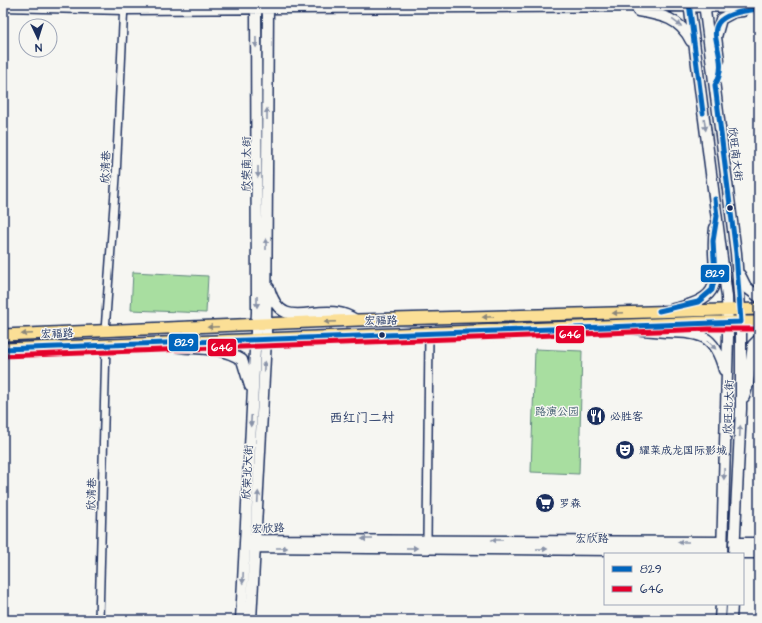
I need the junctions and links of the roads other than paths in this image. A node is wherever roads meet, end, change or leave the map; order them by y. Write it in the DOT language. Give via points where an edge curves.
graph roads {
  1 [pos="689,5"];
  2 [pos="704,5"];
  3 [pos="3,6"];
  4 [pos="124,6"];
  5 [pos="256,6"];
  6 [pos="268,6"];
  7 [pos="628,6"];
  8 [pos="759,8"];
  9 [pos="694,47"];
  10 [pos="715,85"];
  11 [pos="717,216"];
  12 [pos="736,253"];
  13 [pos="266,276"];
  14 [pos="759,297"];
  15 [pos="728,309"];
  16 [pos="740,309"];
  17 [pos="759,309"];
  18 [pos="656,312"];
  19 [pos="358,320"];
  20 [pos="728,321"];
  21 [pos="741,322"];
  22 [pos="759,322"];
  23 [pos="261,326"];
  24 [pos="607,326"];
  25 [pos="105,331"];
  26 [pos="428,333"];
  27 [pos="3,334"];
  28 [pos="261,339"];
  29 [pos="759,339"];
  30 [pos="150,343"];
  31 [pos="106,344"];
  32 [pos="3,349"];
  33 [pos="727,379"];
  34 [pos="252,397"];
  35 [pos="741,409"];
  36 [pos="427,540"];
  37 [pos="245,542"];
  38 [pos="255,543"];
  39 [pos="759,543"];
  40 [pos="722,549"];
  41 [pos="734,550"];
  42 [pos="759,553"];
  43 [pos="721,605"];
  44 [pos="732,605"];
  45 [pos="99,620"];
  46 [pos="241,620"];
  47 [pos="251,620"];
  48 [pos="720,620"];
  49 [pos="731,620"];
  1 -- 2 [label="street"];
  1 -- 7 [label="street"];
  1 -- 9 [label="street"];
  2 -- 8 [label="street"];
  2 -- 10 [label="street, 欣旺南大街"];
  3 -- 4 [label="street"];
  4 -- 5 [label="street"];
  4 -- 25 [label="street, 欣清巷"];
  5 -- 6 [label="street"];
  5 -- 23 [label="street, 欣荣南大街, one-way"];
  6 -- 7 [label="street"];
  13 -- 6 [label="street, 欣荣南大街, one-way"];
  7 -- 9 [label="street, one-way" via="636,11 669,18 680,24"];
  8 -- 10 [label="street" via="734,12 721,19 716,37 720,74"];
  9 -- 11 [label="street, one-way"];
  10 -- 12 [label="street, 欣旺南大街"];
  11 -- 15 [label="street"];
  11 -- 18 [label="street" via="713,241 715,276 712,290 698,302"];
  12 -- 14 [label="street" via="740,275 746,287"];
  12 -- 16 [label="street, 欣旺南大街"];
  13 -- 19 [label="street" via="273,300 279,309 290,315 339,313"];
  13 -- 23 [label="street, 欣荣南大街"];
  15 -- 16 [label="main road, 宏福路"];
  15 -- 18 [label="main road, 宏福路"];
  15 -- 20 [label="street, 欣旺北大街"];
  16 -- 17 [label="main road, 宏福路"];
  16 -- 21 [label="street, 欣旺北大街"];
  18 -- 19 [label="main road, 宏福路, one-way"];
  19 -- 23 [label="main road, 宏福路, one-way"];
  20 -- 21 [label="main road, 宏福路"];
  20 -- 24 [label="main road, 宏福路"];
  20 -- 33 [label="street, 欣旺北大街"];
  21 -- 22 [label="main road, 宏福路"];
  21 -- 35 [label="street, 欣旺北大街"];
  23 -- 25 [label="main road, 宏福路, one-way"];
  23 -- 28 [label="street, 欣荣北大街"];
  24 -- 26 [label="main road, 宏福路"];
  24 -- 33 [label="street, one-way" via="644,331 693,332 706,338 715,348"];
  25 -- 27 [label="main road, 宏福路, one-way"];
  26 -- 28 [label="main road, 宏福路"];
  26 -- 36 [label="street"];
  28 -- 30 [label="main road, 宏福路"];
  28 -- 34 [label="street, 欣荣北大街"];
  38 -- 28 [label="street, 欣荣北大街, one-way"];
  29 -- 35 [label="street" via="753,344 748,384"];
  30 -- 31 [label="main road, 宏福路"];
  30 -- 34 [label="street" via="217,349 231,353 242,360"];
  31 -- 32 [label="main road, 宏福路"];
  31 -- 45 [label="street, 欣清巷"];
  33 -- 40 [label="street, 欣旺北大街, one-way"];
  34 -- 37 [label="street, 欣荣北大街, one-way"];
  41 -- 35 [label="street, 欣旺北大街, one-way"];
  36 -- 38 [label="street, 宏欣路, one-way"];
  40 -- 36 [label="street, 宏欣路, one-way"];
  37 -- 38 [label="street, 宏欣路"];
  37 -- 46 [label="street, 欣荣北大街, one-way"];
  38 -- 40 [label="street, 宏欣路, one-way"];
  38 -- 47 [label="street, 欣荣北大街"];
  39 -- 41 [label="street"];
  41 -- 42 [label="street"];
  43 -- 48 [label="street"];
  44 -- 49 [label="street"];
}
